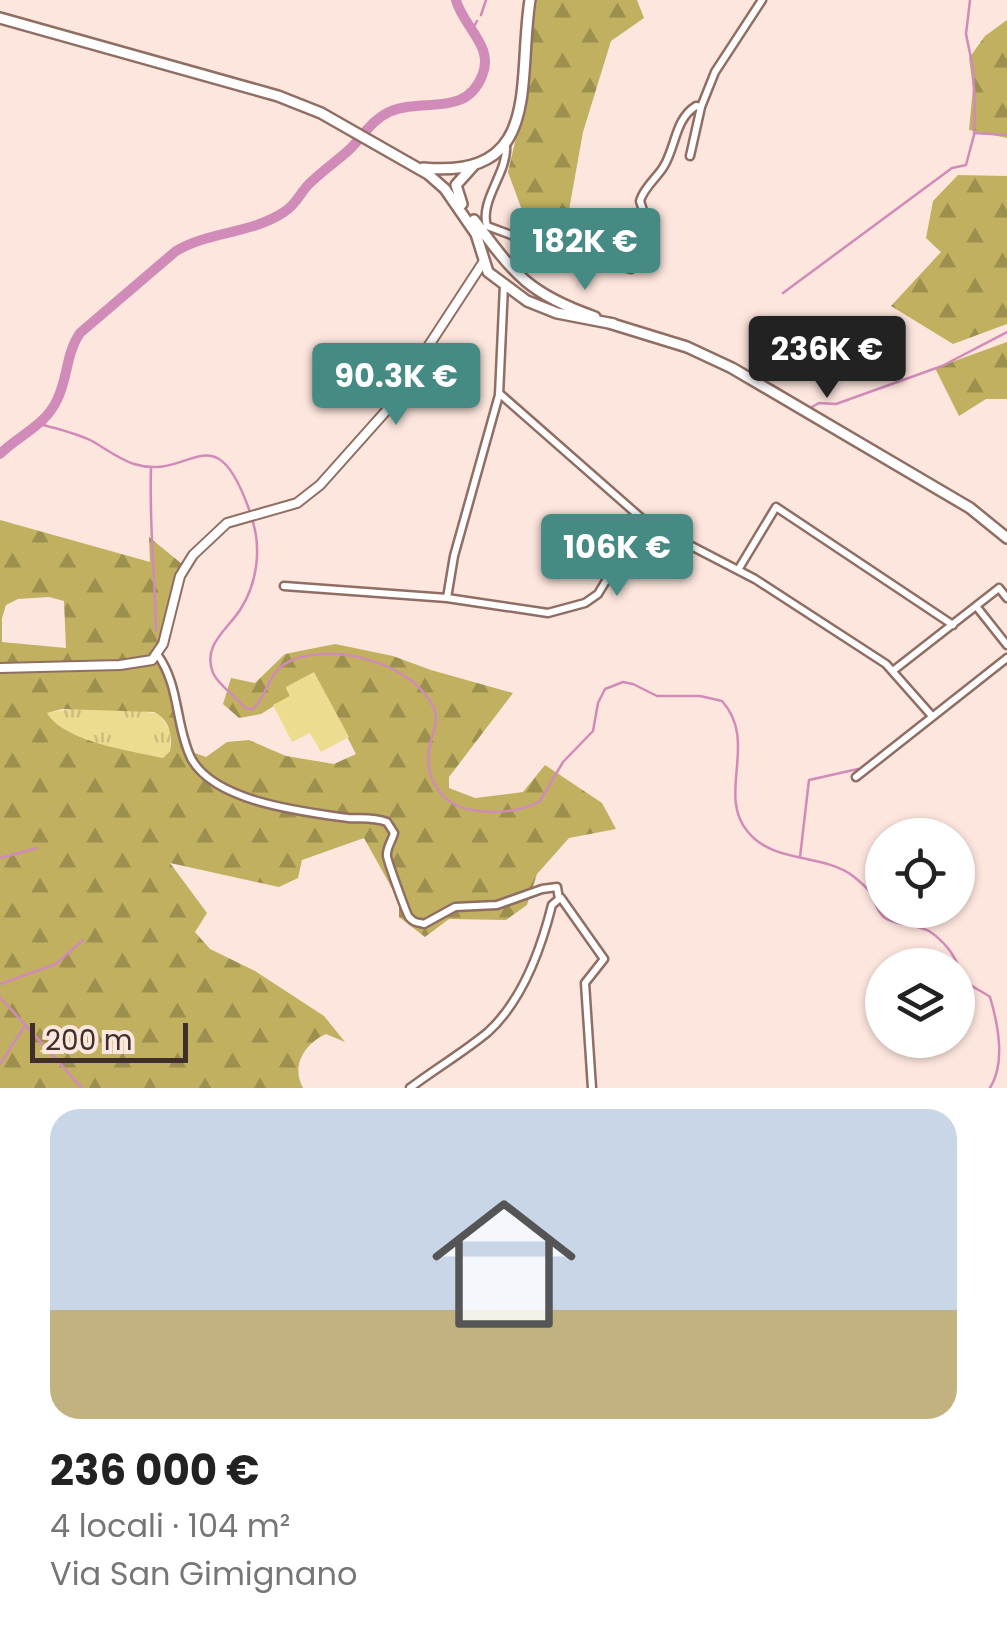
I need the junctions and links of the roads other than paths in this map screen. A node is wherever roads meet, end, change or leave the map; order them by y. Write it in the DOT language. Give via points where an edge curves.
graph roads {
  1 [pos="530,0"];
  2 [pos="762,0"];
  3 [pos="0,18"];
  4 [pos="701,108"];
  5 [pos="506,146"];
  6 [pos="690,156"];
  7 [pos="474,165"];
  8 [pos="416,166"];
  9 [pos="440,168"];
  10 [pos="454,168"];
  11 [pos="458,183"];
  12 [pos="441,186"];
  13 [pos="503,260"];
  14 [pos="484,262"];
  15 [pos="492,276"];
  16 [pos="473,277"];
  17 [pos="504,285"];
  18 [pos="614,324"];
  19 [pos="499,394"];
  20 [pos="643,520"];
  21 [pos="1007,538"];
  22 [pos="738,570"];
  23 [pos="284,586"];
  24 [pos="447,598"];
  25 [pos="1007,598"];
  26 [pos="976,606"];
  27 [pos="953,625"];
  28 [pos="1007,645"];
  29 [pos="157,654"];
  30 [pos="1007,658"];
  31 [pos="0,668"];
  32 [pos="894,670"];
  33 [pos="918,698"];
  34 [pos="948,704"];
  35 [pos="932,716"];
  36 [pos="918,728"];
  37 [pos="856,778"];
  38 [pos="560,896"];
  39 [pos="410,1088"];
  40 [pos="592,1088"];
  1 -- 5 [label="main road" via="518,114"];
  2 -- 4 [label="street" via="715,72"];
  3 -- 8 [label="main road" via="269,93 321,113"];
  4 -- 5 [label="street" via="682,118 662,170 642,192 649,234 641,261 631,269 485,224"];
  4 -- 6 [label="street"];
  5 -- 7 [label="main road"];
  7 -- 10 [label="main road"];
  7 -- 11 [label="main road"];
  8 -- 9 [label="main road"];
  8 -- 12 [label="main road"];
  9 -- 10 [label="main road"];
  9 -- 12 [label="main road"];
  10 -- 11 [label="main road"];
  11 -- 12 [label="main road"];
  11 -- 13 [label="main road" via="460,200"];
  12 -- 14 [label="main road" via="478,237"];
  13 -- 14 [label="main road" via="490,255"];
  13 -- 17 [label="main road"];
  13 -- 18 [label="main road" via="542,295"];
  14 -- 15 [label="main road"];
  14 -- 16 [label="street"];
  15 -- 16 [label="street"];
  15 -- 17 [label="main road"];
  16 -- 29 [label="street" via="386,411 306,498 237,519 210,536 184,568"];
  17 -- 18 [label="main road" via="544,310"];
  17 -- 19 [label="street"];
  18 -- 21 [label="main road" via="732,368 970,508"];
  19 -- 20 [label="street"];
  19 -- 24 [label="street"];
  20 -- 22 [label="street"];
  20 -- 24 [label="street" via="596,596 580,605 545,614"];
  22 -- 27 [label="street" via="776,507"];
  22 -- 32 [label="street"];
  23 -- 24 [label="street"];
  25 -- 26 [label="street" via="999,588"];
  26 -- 27 [label="street"];
  26 -- 28 [label="street"];
  27 -- 32 [label="street"];
  29 -- 31 [label="street" via="136,664"];
  29 -- 38 [label="street" via="201,772 220,786 284,807 386,822 394,833 388,860 412,920 424,924 455,907 497,904 553,886"];
  30 -- 34 [label="street"];
  32 -- 33 [label="street"];
  33 -- 34 [label="street"];
  33 -- 35 [label="street"];
  33 -- 36 [label="street"];
  34 -- 35 [label="street"];
  35 -- 36 [label="street"];
  36 -- 37 [label="street"];
  38 -- 39 [label="street" via="509,1008 486,1034"];
  38 -- 40 [label="street" via="604,959 585,983"];
}
